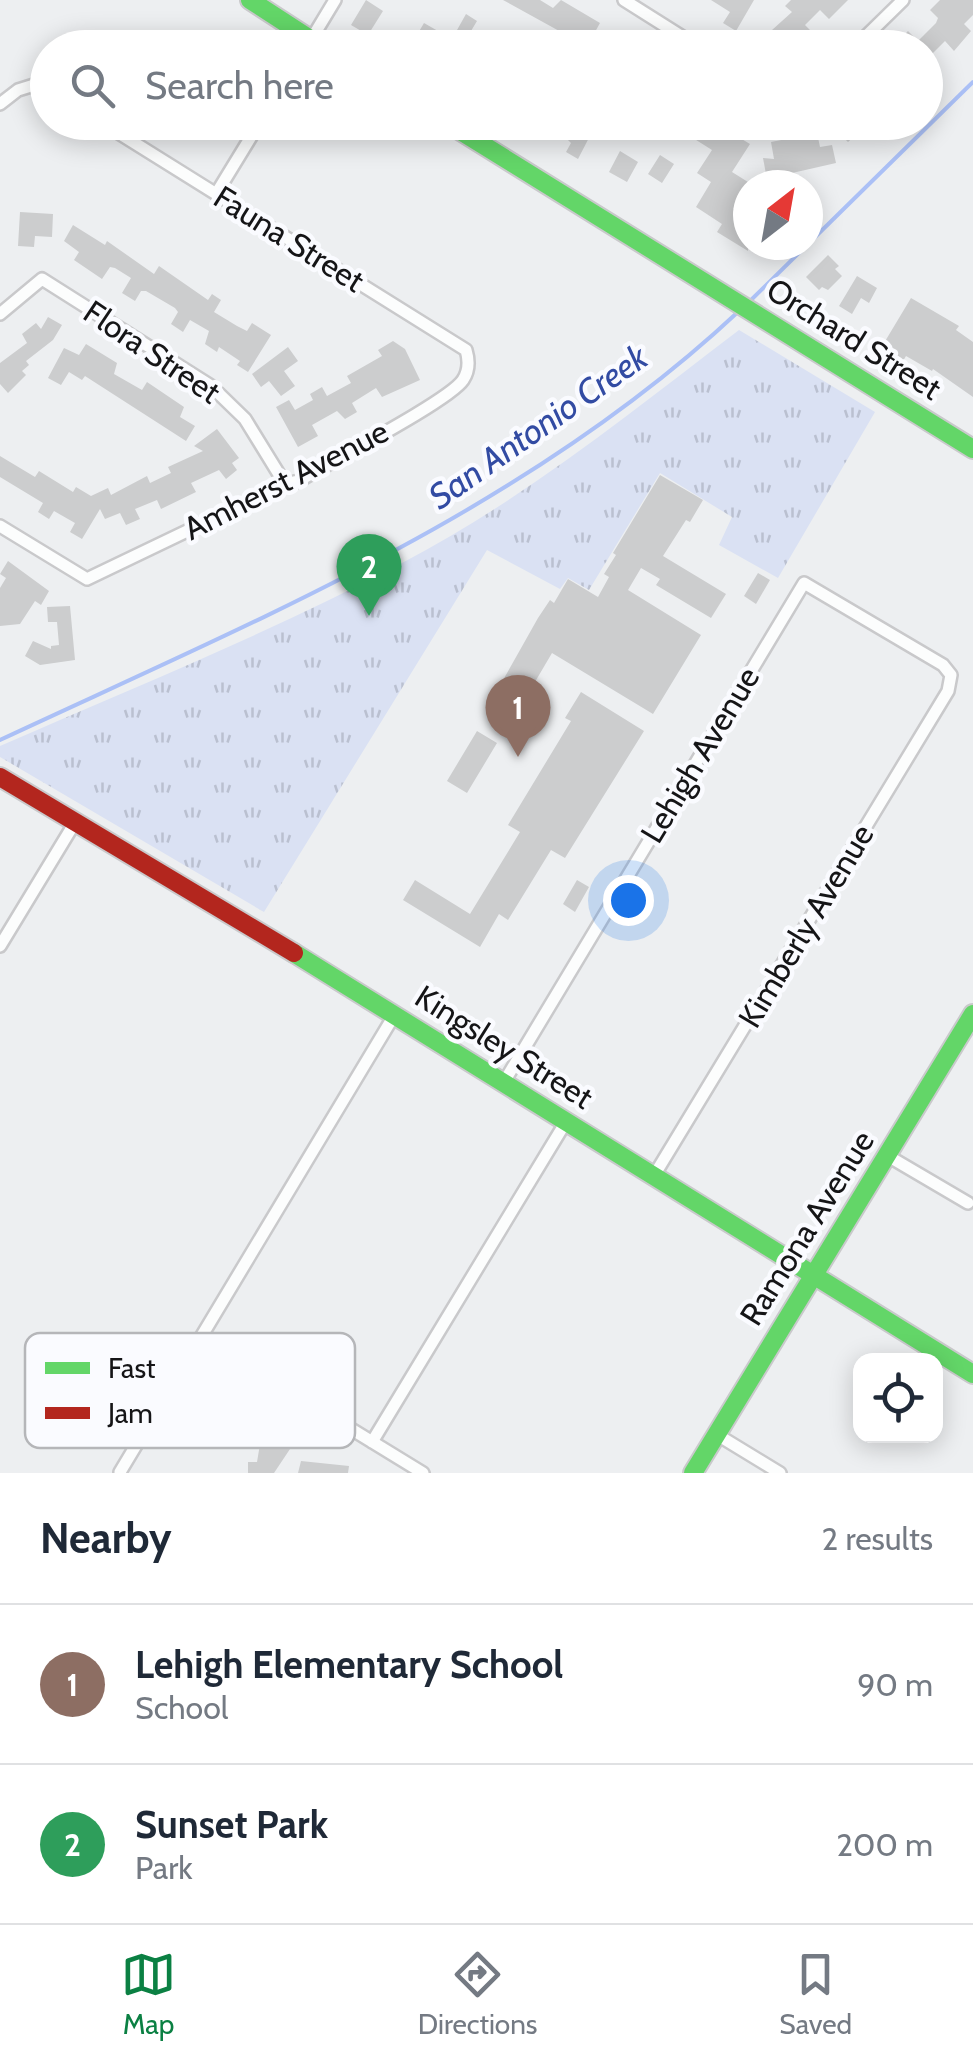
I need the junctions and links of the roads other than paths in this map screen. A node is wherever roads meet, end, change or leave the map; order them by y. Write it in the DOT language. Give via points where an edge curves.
graph roads {
  1 [pos="250,0"];
  2 [pos="335,0"];
  3 [pos="624,0"];
  4 [pos="903,0"];
  5 [pos="293,30"];
  6 [pos="321,30"];
  7 [pos="672,30"];
  8 [pos="872,30"];
  9 [pos="30,86"];
  10 [pos="0,104"];
  11 [pos="130,140"];
  12 [pos="249,140"];
  13 [pos="475,140"];
  14 [pos="216,194"];
  15 [pos="0,314"];
  16 [pos="469,362"];
  17 [pos="973,450"];
  18 [pos="284,484"];
  19 [pos="0,526"];
  20 [pos="951,675"];
  21 [pos="0,777"];
  22 [pos="74,824"];
  23 [pos="0,946"];
  24 [pos="395,1014"];
  25 [pos="972,1018"];
  26 [pos="504,1082"];
  27 [pos="566,1120"];
  28 [pos="888,1156"];
  29 [pos="656,1174"];
  30 [pos="968,1203"];
  31 [pos="814,1274"];
  32 [pos="204,1333"];
  33 [pos="973,1374"];
  34 [pos="355,1432"];
  35 [pos="716,1434"];
  36 [pos="372,1442"];
  37 [pos="135,1448"];
  38 [pos="120,1472"];
  39 [pos="423,1473"];
  40 [pos="692,1473"];
  41 [pos="780,1473"];
  1 -- 5 [label="street"];
  2 -- 6 [label="street"];
  3 -- 7 [label="street"];
  4 -- 8 [label="street"];
  9 -- 10 [label="street"];
  11 -- 14 [label="street, Fauna Street"];
  12 -- 14 [label="street"];
  13 -- 17 [label="street, Orchard Street"];
  14 -- 16 [label="street, Fauna Street" via="466,350"];
  15 -- 18 [label="street, Flora Street" via="42,279 211,386 246,419"];
  16 -- 18 [label="street, Amherst Avenue" via="462,382 437,400"];
  18 -- 19 [label="street, Amherst Avenue" via="86,580"];
  20 -- 26 [label="street, Lehigh Avenue" via="943,664 804,583"];
  20 -- 29 [label="street, Kimberly Avenue" via="948,691"];
  21 -- 22 [label="street, Kingsley Street"];
  22 -- 23 [label="street"];
  22 -- 24 [label="street, Kingsley Street"];
  24 -- 26 [label="street, Kingsley Street"];
  24 -- 32 [label="street"];
  25 -- 28 [label="street, Ramona Avenue"];
  26 -- 27 [label="street, Kingsley Street"];
  27 -- 29 [label="street, Kingsley Street"];
  27 -- 36 [label="street"];
  28 -- 30 [label="street"];
  28 -- 31 [label="street, Ramona Avenue"];
  29 -- 31 [label="street, Kingsley Street"];
  31 -- 33 [label="street, Kingsley Street"];
  31 -- 35 [label="street, Ramona Avenue"];
  34 -- 36 [label="street"];
  35 -- 40 [label="street, Ramona Avenue"];
  35 -- 41 [label="street"];
  36 -- 39 [label="street"];
  37 -- 38 [label="street"];
}
